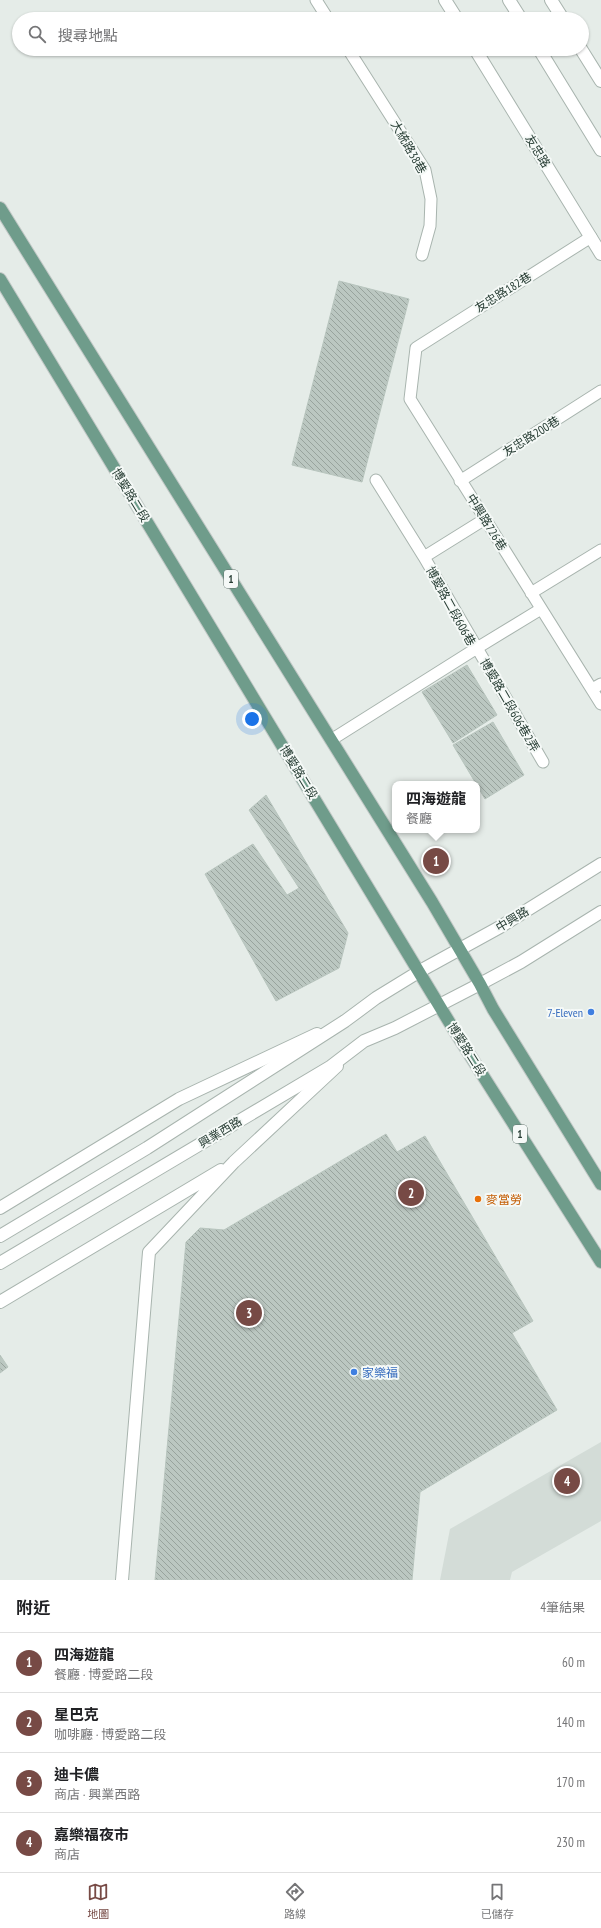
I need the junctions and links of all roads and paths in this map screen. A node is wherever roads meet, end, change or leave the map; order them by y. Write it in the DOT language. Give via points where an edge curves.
graph roads {
  1 [pos="316,0"];
  2 [pos="445,0"];
  3 [pos="509,0"];
  4 [pos="551,0"];
  5 [pos="324,12"];
  6 [pos="453,12"];
  7 [pos="517,12"];
  8 [pos="559,12"];
  9 [pos="352,56"];
  10 [pos="479,56"];
  11 [pos="543,56"];
  12 [pos="585,56"];
  13 [pos="601,81"];
  14 [pos="601,150"];
  15 [pos="0,208"];
  16 [pos="591,237"];
  17 [pos="601,254"];
  18 [pos="422,255"];
  19 [pos="0,279"];
  20 [pos="416,348"];
  21 [pos="601,391"];
  22 [pos="376,480"];
  23 [pos="460,480"];
  24 [pos="485,519"];
  25 [pos="601,550"];
  26 [pos="424,557"];
  27 [pos="532,593"];
  28 [pos="541,610"];
  29 [pos="477,648"];
  30 [pos="596,687"];
  31 [pos="601,704"];
  32 [pos="331,740"];
  33 [pos="543,762"];
  34 [pos="601,864"];
  35 [pos="601,912"];
  36 [pos="461,950"];
  37 [pos="420,971"];
  38 [pos="480,984"];
  39 [pos="440,1005"];
  40 [pos="345,1021"];
  41 [pos="364,1041"];
  42 [pos="234,1162"];
  43 [pos="601,1184"];
  44 [pos="0,1208"];
  45 [pos="0,1236"];
  46 [pos="601,1262"];
  47 [pos="0,1263"];
  48 [pos="0,1302"];
  49 [pos="122,1580"];
  1 -- 5 [label="lane"];
  2 -- 6 [label="street"];
  3 -- 7 [label="street"];
  4 -- 8 [label="street"];
  9 -- 18 [label="lane, 大統路38巷" via="425,170 431,199 430,226"];
  10 -- 16 [label="street, 友忠路"];
  11 -- 14 [label="street"];
  12 -- 13 [label="street"];
  15 -- 32 [label="main road, 1"];
  16 -- 17 [label="street, 友忠路"];
  16 -- 20 [label="lane, 友忠路182巷"];
  19 -- 37 [label="main road, 博愛路二段 / 1"];
  20 -- 23 [label="lane, 中興路726巷" via="410,399"];
  21 -- 23 [label="lane, 友忠路200巷"];
  22 -- 26 [label="lane, 博愛路二段606巷"];
  23 -- 24 [label="lane, 中興路726巷"];
  24 -- 26 [label="lane"];
  24 -- 27 [label="lane, 中興路726巷"];
  25 -- 27 [label="lane"];
  26 -- 29 [label="lane, 博愛路二段606巷"];
  27 -- 28 [label="lane, 中興路726巷"];
  28 -- 29 [label="lane"];
  28 -- 30 [label="lane, 中興路726巷"];
  29 -- 32 [label="lane, 博愛路二段606巷"];
  29 -- 33 [label="lane, 博愛路二段606巷2弄"];
  30 -- 31 [label="lane, 中興路726巷"];
  32 -- 36 [label="main road, 1"];
  34 -- 36 [label="street, 中興路"];
  35 -- 38 [label="street"];
  36 -- 37 [label="street, 中興路"];
  36 -- 38 [label="main road, 1"];
  37 -- 39 [label="main road, 博愛路二段 / 1"];
  37 -- 40 [label="street, 興業西路"];
  38 -- 39 [label="street"];
  38 -- 43 [label="main road, 1"];
  39 -- 41 [label="street, 興業西路"];
  39 -- 46 [label="main road, 博愛路二段 / 1"];
  40 -- 44 [label="street" via="179,1100"];
  40 -- 45 [label="street, 興業西路" via="147,1148"];
  41 -- 42 [label="street"];
  41 -- 47 [label="street, 興業西路" via="330,1067"];
  42 -- 48 [label="street"];
  42 -- 49 [label="street" via="149,1252"];
}
